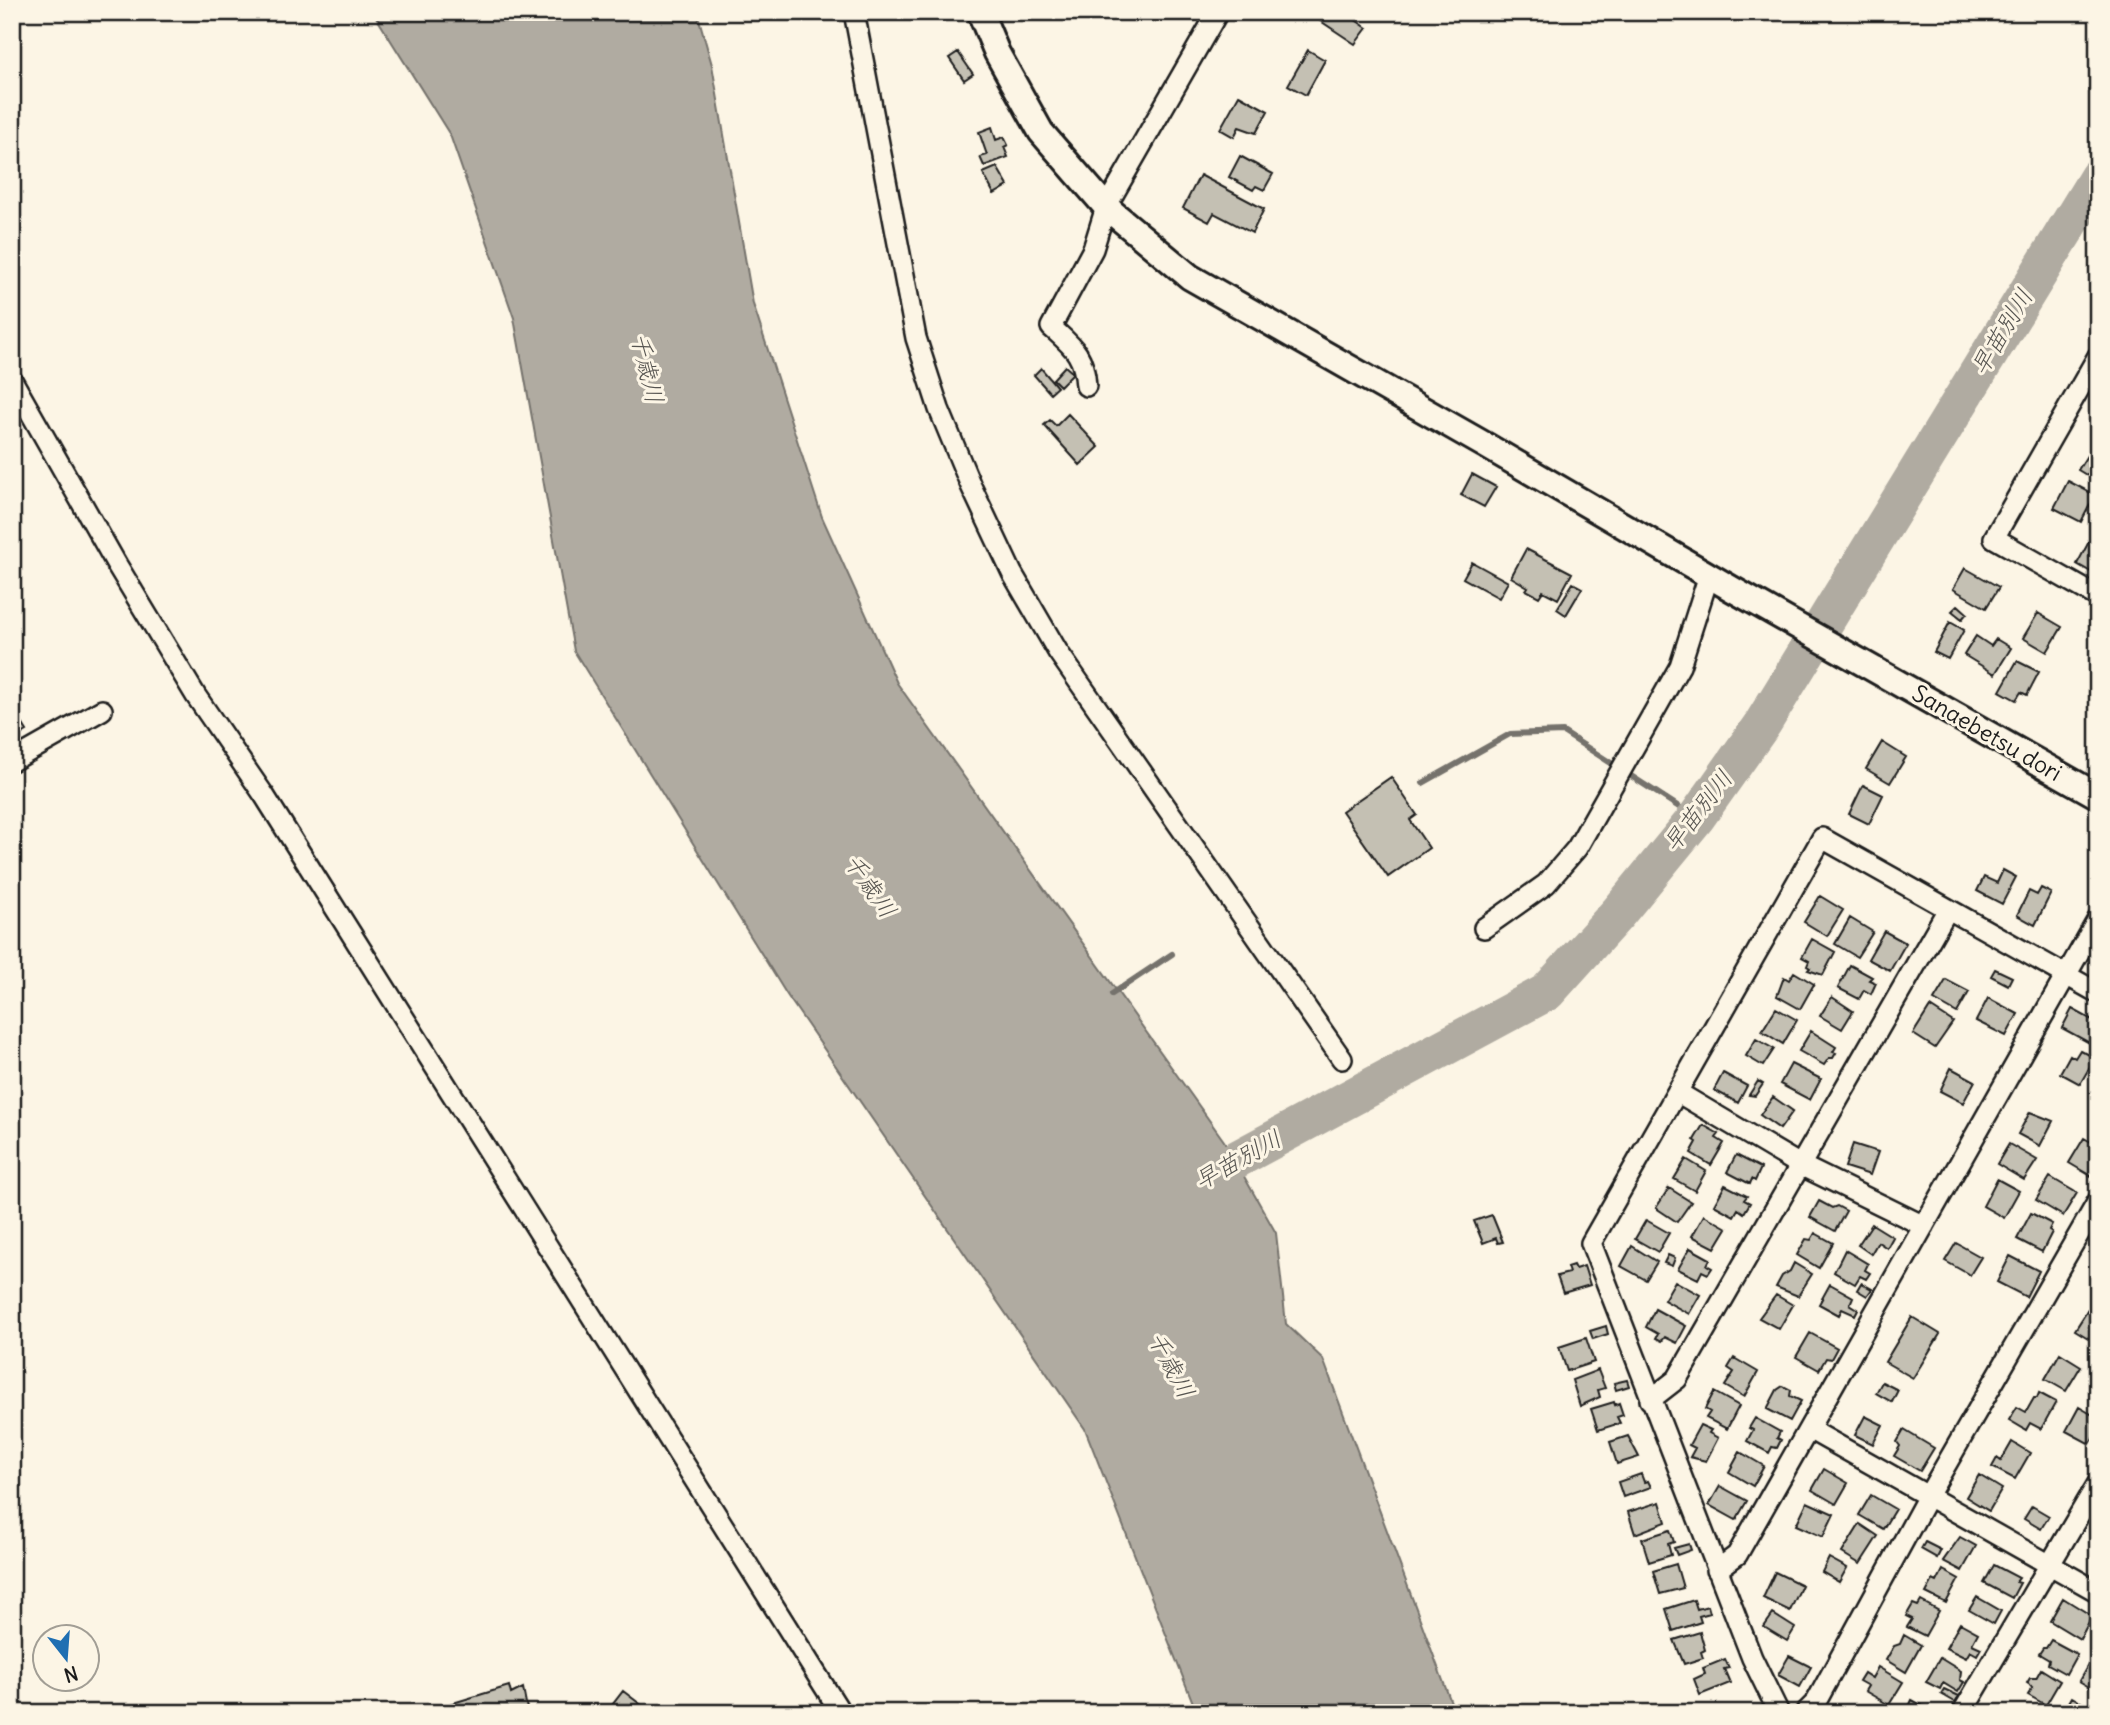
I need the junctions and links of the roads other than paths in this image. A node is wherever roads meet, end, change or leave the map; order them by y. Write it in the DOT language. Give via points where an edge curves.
graph roads {
  1 [pos="854,12"];
  2 [pos="980,12"];
  3 [pos="1218,12"];
  4 [pos="1106,208"];
  5 [pos="2098,356"];
  6 [pos="12,380"];
  7 [pos="1086,386"];
  8 [pos="1709,575"];
  9 [pos="2098,597"];
  10 [pos="102,710"];
  11 [pos="12,761"];
  12 [pos="2098,796"];
  13 [pos="1948,909"];
  14 [pos="2098,919"];
  15 [pos="1484,928"];
  16 [pos="2066,975"];
  17 [pos="2098,993"];
  18 [pos="1342,1059"];
  19 [pos="1677,1092"];
  20 [pos="1800,1166"];
  21 [pos="2098,1200"];
  22 [pos="1924,1226"];
  23 [pos="1650,1400"];
  24 [pos="1810,1429"];
  25 [pos="2098,1483"];
  26 [pos="1928,1496"];
  27 [pos="2050,1565"];
  28 [pos="1717,1570"];
  29 [pos="2098,1592"];
  30 [pos="841,1713"];
  31 [pos="1779,1713"];
  32 [pos="1805,1713"];
  33 [pos="1962,1713"];
  1 -- 18 [label="street" via="916,338 971,486 1012,573 1058,652"];
  2 -- 4 [label="street, Sanaebetsu dori" via="1041,132"];
  3 -- 4 [label="street"];
  4 -- 7 [label="street" via="1093,249 1051,327 1084,364"];
  4 -- 8 [label="street, Sanaebetsu dori" via="1190,277"];
  5 -- 9 [label="street" via="1994,538"];
  6 -- 30 [label="street" via="196,696 264,795"];
  8 -- 12 [label="street, Sanaebetsu dori"];
  8 -- 15 [label="street" via="1680,666 1577,848 1546,884"];
  10 -- 11 [label="street"];
  13 -- 16 [label="street"];
  13 -- 19 [label="street" via="1822,838"];
  13 -- 20 [label="street"];
  14 -- 16 [label="street"];
  16 -- 17 [label="street"];
  16 -- 22 [label="street"];
  19 -- 20 [label="street"];
  19 -- 23 [label="street" via="1591,1243"];
  20 -- 22 [label="street"];
  20 -- 23 [label="street" via="1677,1378"];
  21 -- 26 [label="street"];
  22 -- 24 [label="street"];
  23 -- 28 [label="street"];
  24 -- 26 [label="street"];
  24 -- 28 [label="street" via="1737,1555"];
  25 -- 27 [label="street"];
  26 -- 27 [label="street"];
  26 -- 32 [label="street" via="1816,1702"];
  27 -- 29 [label="street"];
  27 -- 33 [label="street"];
  28 -- 31 [label="street"];
}
